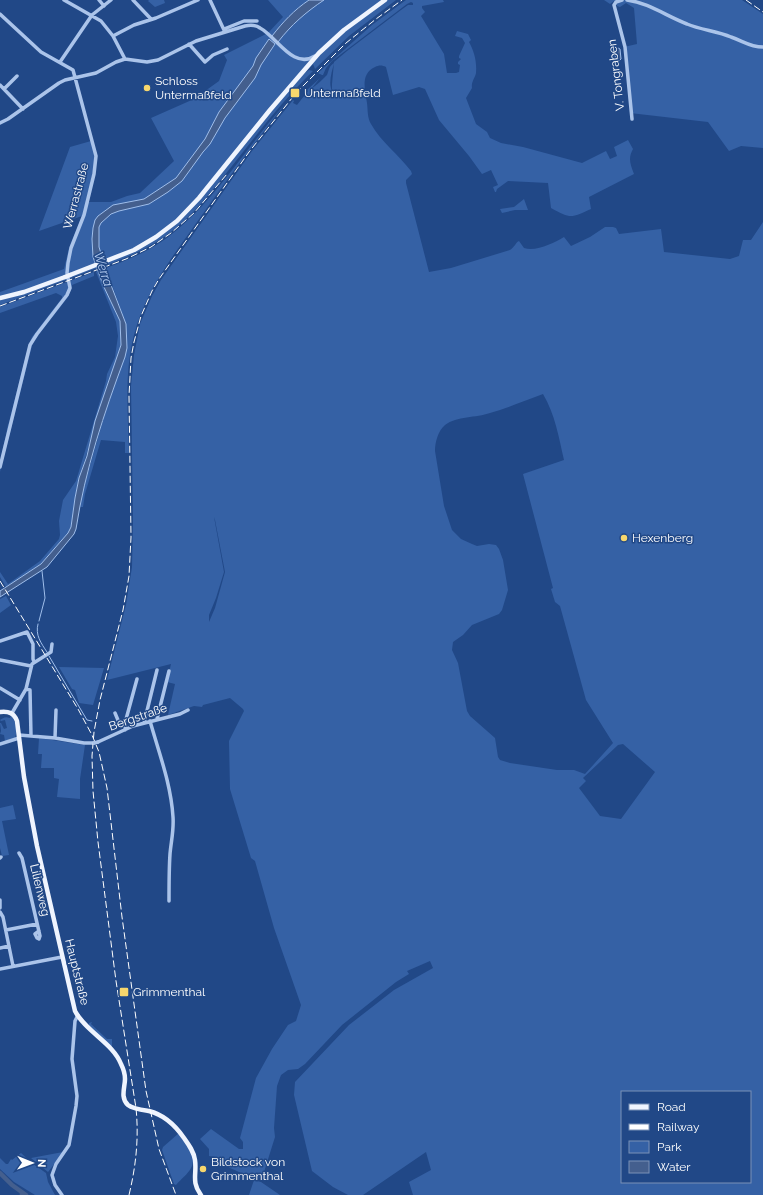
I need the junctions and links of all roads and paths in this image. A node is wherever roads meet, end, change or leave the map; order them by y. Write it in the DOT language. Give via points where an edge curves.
graph roads {
  1 [pos="64,0"];
  2 [pos="99,0"];
  3 [pos="111,0"];
  4 [pos="133,0"];
  5 [pos="198,0"];
  6 [pos="210,0"];
  7 [pos="385,0"];
  8 [pos="622,0"];
  9 [pos="627,0"];
  10 [pos="104,6"];
  11 [pos="0,14"];
  12 [pos="92,16"];
  13 [pos="151,19"];
  14 [pos="257,21"];
  15 [pos="224,30"];
  16 [pos="113,36"];
  17 [pos="189,44"];
  18 [pos="763,47"];
  19 [pos="227,49"];
  20 [pos="320,53"];
  21 [pos="125,59"];
  22 [pos="60,62"];
  23 [pos="17,76"];
  24 [pos="75,78"];
  25 [pos="0,85"];
  26 [pos="4,89"];
  27 [pos="23,109"];
  28 [pos="632,119"];
  29 [pos="0,123"];
  30 [pos="67,275"];
  31 [pos="0,298"];
  32 [pos="0,467"];
  33 [pos="0,641"];
  34 [pos="52,644"];
  35 [pos="0,660"];
  36 [pos="34,662"];
  37 [pos="31,666"];
  38 [pos="157,670"];
  39 [pos="169,671"];
  40 [pos="137,678"];
  41 [pos="0,688"];
  42 [pos="26,689"];
  43 [pos="20,700"];
  44 [pos="56,710"];
  45 [pos="188,710"];
  46 [pos="0,712"];
  47 [pos="12,713"];
  48 [pos="115,713"];
  49 [pos="157,720"];
  50 [pos="150,721"];
  51 [pos="144,723"];
  52 [pos="125,728"];
  53 [pos="31,736"];
  54 [pos="19,737"];
  55 [pos="55,738"];
  56 [pos="0,744"];
  57 [pos="20,853"];
  58 [pos="0,900"];
  59 [pos="169,900"];
  60 [pos="0,908"];
  61 [pos="0,912"];
  62 [pos="37,924"];
  63 [pos="6,930"];
  64 [pos="39,931"];
  65 [pos="9,946"];
  66 [pos="0,948"];
  67 [pos="62,957"];
  68 [pos="13,966"];
  69 [pos="0,969"];
  70 [pos="78,1016"];
  71 [pos="62,1195"];
  72 [pos="201,1195"];
  1 -- 12 [label="street"];
  2 -- 10 [label="street"];
  3 -- 10 [label="street"];
  4 -- 13 [label="street"];
  5 -- 13 [label="street"];
  6 -- 15 [label="street"];
  7 -- 20 [label="main road" via="344,30"];
  8 -- 28 [label="street, V. Tongraben" via="614,5 625,46"];
  9 -- 18 [label="street" via="644,4 689,25 730,36 751,46"];
  10 -- 12 [label="street"];
  11 -- 22 [label="street" via="41,52"];
  12 -- 16 [label="street" via="101,21"];
  12 -- 22 [label="street"];
  13 -- 16 [label="street" via="134,24"];
  14 -- 15 [label="street" via="244,21"];
  15 -- 17 [label="street"];
  15 -- 20 [label="street" via="254,25 263,29 295,57 311,59"];
  16 -- 21 [label="street"];
  17 -- 19 [label="street" via="205,62"];
  17 -- 21 [label="street" via="169,56 152,62"];
  20 -- 30 [label="main road" via="177,221 134,250"];
  21 -- 24 [label="street" via="96,73"];
  22 -- 24 [label="street" via="73,70"];
  23 -- 26 [label="street"];
  24 -- 27 [label="street" via="59,83"];
  24 -- 30 [label="street, Werrastraße" via="96,156 82,220 69,255"];
  25 -- 26 [label="street"];
  26 -- 27 [label="street"];
  27 -- 29 [label="street"];
  30 -- 31 [label="main road" via="30,290"];
  30 -- 32 [label="street, Werrastraße" via="70,288 67,295 30,345"];
  33 -- 36 [label="street" via="26,632 33,644"];
  34 -- 36 [label="street" via="51,652"];
  35 -- 37 [label="street"];
  36 -- 37 [label="street"];
  37 -- 42 [label="street"];
  38 -- 51 [label="street"];
  39 -- 49 [label="street"];
  40 -- 52 [label="street"];
  41 -- 43 [label="street"];
  42 -- 43 [label="street"];
  42 -- 53 [label="street" via="30,690"];
  43 -- 47 [label="street"];
  44 -- 55 [label="street"];
  45 -- 49 [label="street, Bergstraße"];
  46 -- 47 [label="main road"];
  47 -- 54 [label="main road, Hauptstraße" via="17,721"];
  48 -- 52 [label="street" via="120,725"];
  49 -- 50 [label="street, Bergstraße"];
  50 -- 51 [label="street, Bergstraße"];
  50 -- 59 [label="street" via="164,767 173,817"];
  51 -- 52 [label="street, Bergstraße"];
  52 -- 55 [label="street, Bergstraße" via="96,742 84,743"];
  53 -- 54 [label="street"];
  53 -- 55 [label="street"];
  54 -- 56 [label="street"];
  54 -- 67 [label="main road, Hauptstraße" via="32,817"];
  57 -- 62 [label="street, Lilienweg"];
  58 -- 60 [label="street"];
  61 -- 63 [label="street"];
  62 -- 63 [label="street"];
  62 -- 64 [label="street, Lilienweg"];
  63 -- 65 [label="street"];
  65 -- 66 [label="street"];
  65 -- 68 [label="street"];
  67 -- 68 [label="street"];
  67 -- 70 [label="main road, Hauptstraße"];
  68 -- 69 [label="street"];
  70 -- 71 [label="street" via="75,1021 72,1059 76,1106 69,1145 52,1175"];
  70 -- 72 [label="main road, Hauptstraße" via="119,1059 124,1075 124,1095 127,1103 166,1119 175,1125 189,1144 195,1159 195,1185"];
}
